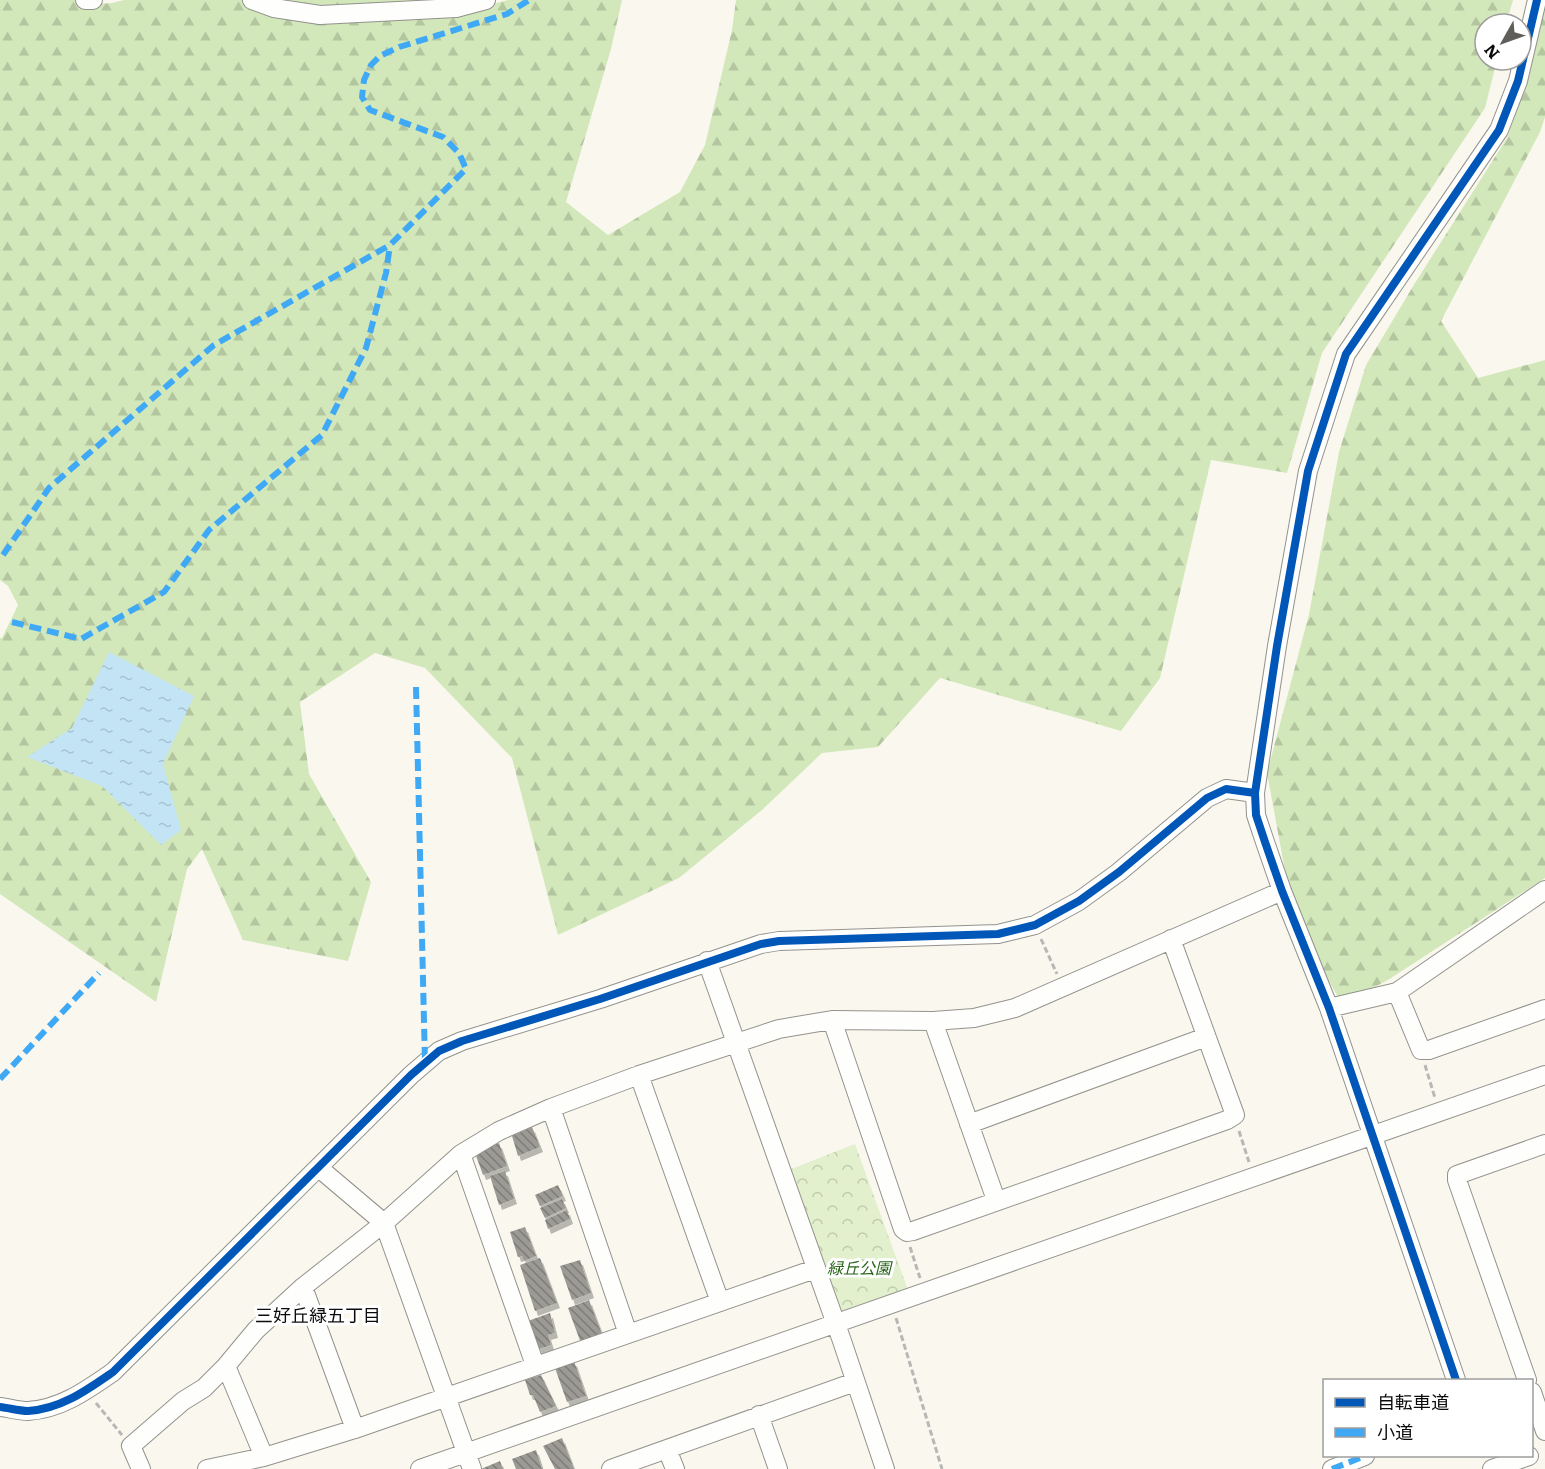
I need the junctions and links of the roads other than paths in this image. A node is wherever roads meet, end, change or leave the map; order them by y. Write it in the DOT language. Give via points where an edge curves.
graph roads {
  1 [pos="85,0"];
  2 [pos="93,0"];
  3 [pos="252,0"];
  4 [pos="486,0"];
  5 [pos="1537,0"];
  6 [pos="1255,793"];
  7 [pos="1545,890"];
  8 [pos="1282,891"];
  9 [pos="1171,939"];
  10 [pos="707,961"];
  11 [pos="1397,992"];
  12 [pos="1329,1008"];
  13 [pos="1545,1009"];
  14 [pos="832,1020"];
  15 [pos="933,1021"];
  16 [pos="1206,1037"];
  17 [pos="736,1044"];
  18 [pos="639,1075"];
  19 [pos="1545,1075"];
  20 [pos="550,1108"];
  21 [pos="969,1124"];
  22 [pos="1374,1136"];
  23 [pos="1545,1144"];
  24 [pos="461,1154"];
  25 [pos="319,1168"];
  26 [pos="996,1200"];
  27 [pos="384,1223"];
  28 [pos="815,1269"];
  29 [pos="303,1287"];
  30 [pos="720,1302"];
  31 [pos="836,1324"];
  32 [pos="628,1334"];
  33 [pos="535,1365"];
  34 [pos="226,1366"];
  35 [pos="1456,1379"];
  36 [pos="1527,1379"];
  37 [pos="855,1382"];
  38 [pos="1533,1395"];
  39 [pos="446,1397"];
  40 [pos="0,1407"];
  41 [pos="759,1415"];
  42 [pos="355,1430"];
  43 [pos="1545,1431"];
  44 [pos="668,1449"];
  45 [pos="264,1457"];
  46 [pos="1360,1457"];
  47 [pos="1525,1457"];
  48 [pos="470,1461"];
  49 [pos="141,1469"];
  50 [pos="207,1469"];
  51 [pos="420,1469"];
  52 [pos="611,1469"];
  53 [pos="675,1469"];
  54 [pos="778,1469"];
  55 [pos="885,1469"];
  56 [pos="1332,1469"];
  57 [pos="1492,1469"];
  1 -- 2 [label="street"];
  3 -- 4 [label="street" via="274,8 320,15 456,8"];
  5 -- 6 [label="street" via="1518,81 1499,130 1346,354 1308,471"];
  6 -- 8 [label="street" via="1256,815"];
  6 -- 10 [label="street" via="1226,789 1207,798 1079,902 1035,926 998,934 769,942"];
  7 -- 11 [label="street"];
  8 -- 9 [label="street"];
  8 -- 12 [label="street"];
  9 -- 15 [label="street" via="1015,1008"];
  9 -- 16 [label="street"];
  10 -- 17 [label="street"];
  10 -- 25 [label="street" via="439,1051"];
  11 -- 12 [label="street"];
  11 -- 13 [label="street" via="1420,1050"];
  12 -- 22 [label="street"];
  14 -- 15 [label="street"];
  14 -- 17 [label="street" via="779,1029"];
  14 -- 26 [label="street" via="903,1229 907,1232"];
  15 -- 21 [label="street"];
  16 -- 21 [label="street"];
  16 -- 26 [label="street" via="1234,1115"];
  17 -- 18 [label="street"];
  17 -- 28 [label="street"];
  18 -- 20 [label="street"];
  18 -- 30 [label="street"];
  19 -- 22 [label="street"];
  20 -- 24 [label="street"];
  20 -- 32 [label="street"];
  21 -- 26 [label="street"];
  22 -- 31 [label="street"];
  22 -- 35 [label="street"];
  23 -- 36 [label="street" via="1457,1174"];
  24 -- 27 [label="street"];
  24 -- 33 [label="street"];
  25 -- 27 [label="street"];
  25 -- 40 [label="street" via="113,1372 58,1405 27,1411"];
  27 -- 29 [label="street"];
  27 -- 39 [label="street"];
  28 -- 30 [label="street"];
  28 -- 31 [label="street"];
  29 -- 34 [label="street" via="256,1330"];
  29 -- 42 [label="street"];
  30 -- 32 [label="street"];
  31 -- 37 [label="street"];
  31 -- 48 [label="street"];
  32 -- 33 [label="street"];
  33 -- 39 [label="street"];
  34 -- 45 [label="street"];
  34 -- 49 [label="street" via="131,1446"];
  37 -- 41 [label="street"];
  37 -- 55 [label="street"];
  38 -- 43 [label="street"];
  39 -- 42 [label="street"];
  39 -- 48 [label="street"];
  41 -- 44 [label="street"];
  41 -- 54 [label="street"];
  42 -- 45 [label="street"];
  44 -- 52 [label="street"];
  44 -- 53 [label="street"];
  45 -- 50 [label="street"];
  46 -- 56 [label="street"];
  47 -- 57 [label="street"];
  48 -- 51 [label="street"];
}
